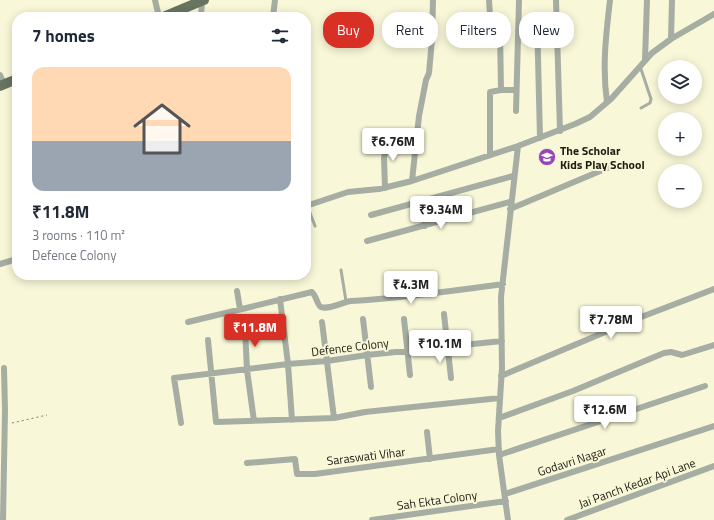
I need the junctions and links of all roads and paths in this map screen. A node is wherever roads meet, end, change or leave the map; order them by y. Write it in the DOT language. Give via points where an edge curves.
graph roads {
  1 [pos="155,0"];
  2 [pos="203,0"];
  3 [pos="275,0"];
  4 [pos="433,0"];
  5 [pos="489,0"];
  6 [pos="519,0"];
  7 [pos="556,0"];
  8 [pos="610,0"];
  9 [pos="647,0"];
  10 [pos="672,0"];
  11 [pos="158,12"];
  12 [pos="175,12"];
  13 [pos="201,12"];
  14 [pos="274,12"];
  15 [pos="714,14"];
  16 [pos="671,39"];
  17 [pos="538,48"];
  18 [pos="645,60"];
  19 [pos="640,66"];
  20 [pos="12,80"];
  21 [pos="1,82"];
  22 [pos="501,90"];
  23 [pos="516,90"];
  24 [pos="607,102"];
  25 [pos="641,108"];
  26 [pos="516,110"];
  27 [pos="560,131"];
  28 [pos="388,136"];
  29 [pos="540,138"];
  30 [pos="518,146"];
  31 [pos="490,155"];
  32 [pos="612,166"];
  33 [pos="513,176"];
  34 [pos="412,180"];
  35 [pos="385,188"];
  36 [pos="420,202"];
  37 [pos="510,202"];
  38 [pos="311,204"];
  39 [pos="510,209"];
  40 [pos="371,215"];
  41 [pos="311,217"];
  42 [pos="315,226"];
  43 [pos="425,226"];
  44 [pos="367,241"];
  45 [pos="12,261"];
  46 [pos="0,264"];
  47 [pos="341,270"];
  48 [pos="503,284"];
  49 [pos="714,289"];
  50 [pos="237,292"];
  51 [pos="280,299"];
  52 [pos="346,301"];
  53 [pos="240,309"];
  54 [pos="444,314"];
  55 [pos="363,319"];
  56 [pos="404,319"];
  57 [pos="188,322"];
  58 [pos="322,322"];
  59 [pos="245,328"];
  60 [pos="208,340"];
  61 [pos="502,341"];
  62 [pos="714,345"];
  63 [pos="448,347"];
  64 [pos="407,352"];
  65 [pos="366,355"];
  66 [pos="327,361"];
  67 [pos="288,364"];
  68 [pos="4,368"];
  69 [pos="247,370"];
  70 [pos="212,374"];
  71 [pos="410,375"];
  72 [pos="501,376"];
  73 [pos="451,378"];
  74 [pos="705,386"];
  75 [pos="371,387"];
  76 [pos="500,398"];
  77 [pos="2,404"];
  78 [pos="47,415"];
  79 [pos="334,418"];
  80 [pos="499,418"];
  81 [pos="254,420"];
  82 [pos="292,420"];
  83 [pos="180,423"];
  84 [pos="5,425"];
  85 [pos="714,426"];
  86 [pos="427,432"];
  87 [pos="499,452"];
  88 [pos="430,459"];
  89 [pos="248,463"];
  90 [pos="714,466"];
  91 [pos="2,491"];
  92 [pos="506,498"];
  93 [pos="3,520"];
  94 [pos="372,520"];
  95 [pos="508,520"];
  96 [pos="567,520"];
  1 -- 11 [label="street"];
  2 -- 12 [label="main road"];
  2 -- 13 [label="street"];
  3 -- 14 [label="street"];
  4 -- 34 [label="street" via="429,73 419,116"];
  5 -- 22 [label="street" via="490,31 500,31"];
  6 -- 23 [label="street"];
  7 -- 27 [label="street"];
  8 -- 24 [label="street" via="604,54"];
  9 -- 18 [label="street"];
  10 -- 16 [label="street"];
  15 -- 16 [label="street"];
  16 -- 18 [label="street"];
  17 -- 29 [label="street"];
  18 -- 19 [label="street"];
  19 -- 24 [label="street"];
  19 -- 25 [label="lane" via="651,99 650,103"];
  20 -- 21 [label="main road"];
  22 -- 23 [label="street"];
  22 -- 31 [label="street" via="490,92"];
  23 -- 26 [label="street"];
  24 -- 27 [label="street" via="590,117"];
  27 -- 29 [label="street"];
  28 -- 35 [label="street" via="384,158"];
  29 -- 30 [label="street"];
  30 -- 31 [label="street"];
  30 -- 33 [label="street"];
  31 -- 34 [label="street"];
  32 -- 39 [label="street"];
  33 -- 36 [label="street"];
  33 -- 37 [label="street"];
  34 -- 35 [label="street"];
  35 -- 38 [label="street" via="348,192"];
  36 -- 40 [label="street"];
  36 -- 43 [label="street"];
  37 -- 39 [label="street"];
  37 -- 43 [label="street"];
  39 -- 48 [label="street"];
  41 -- 42 [label="lane"];
  43 -- 44 [label="street"];
  45 -- 46 [label="street"];
  47 -- 52 [label="lane"];
  48 -- 52 [label="street" via="391,299"];
  48 -- 61 [label="street"];
  49 -- 72 [label="street"];
  50 -- 53 [label="street"];
  51 -- 52 [label="street" via="312,292 321,307"];
  51 -- 53 [label="street"];
  51 -- 67 [label="street"];
  53 -- 57 [label="street"];
  54 -- 63 [label="street"];
  55 -- 65 [label="street"];
  56 -- 64 [label="street"];
  58 -- 66 [label="street"];
  59 -- 69 [label="street"];
  60 -- 70 [label="street"];
  61 -- 63 [label="street, Defence Colony"];
  61 -- 72 [label="street"];
  62 -- 80 [label="street" via="682,355 664,353"];
  63 -- 64 [label="street, Defence Colony"];
  63 -- 73 [label="street"];
  64 -- 65 [label="street, Defence Colony"];
  64 -- 71 [label="street"];
  65 -- 66 [label="street, Defence Colony"];
  65 -- 75 [label="street"];
  66 -- 67 [label="street, Defence Colony"];
  66 -- 79 [label="street"];
  67 -- 69 [label="street, Defence Colony"];
  67 -- 82 [label="street"];
  68 -- 77 [label="street"];
  69 -- 70 [label="street, Defence Colony"];
  69 -- 81 [label="street"];
  70 -- 81 [label="street" via="216,422"];
  70 -- 83 [label="street, Defence Colony" via="174,378"];
  72 -- 76 [label="street"];
  74 -- 87 [label="street, Saraswati Vihar"];
  76 -- 79 [label="street" via="365,412"];
  76 -- 80 [label="street"];
  77 -- 84 [label="street"];
  78 -- 84 [label="path"];
  79 -- 82 [label="street"];
  80 -- 87 [label="street"];
  81 -- 82 [label="street"];
  84 -- 91 [label="street"];
  85 -- 92 [label="street, Godavri Nagar"];
  86 -- 88 [label="street"];
  87 -- 88 [label="street, Saraswati Vihar"];
  87 -- 92 [label="street"];
  88 -- 89 [label="street, Saraswati Vihar" via="315,474 297,474 295,459"];
  90 -- 96 [label="street, Jai Panch Kedar Api Lane"];
  91 -- 93 [label="street"];
  92 -- 94 [label="street, Sah Ekta Colony"];
  92 -- 95 [label="street"];
}
